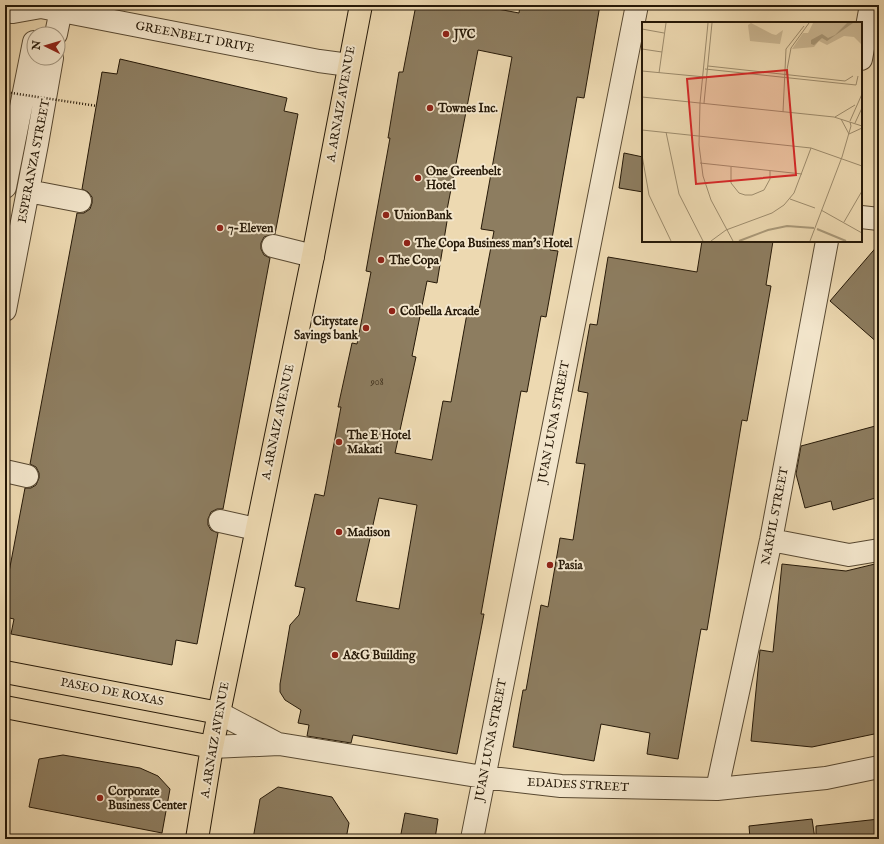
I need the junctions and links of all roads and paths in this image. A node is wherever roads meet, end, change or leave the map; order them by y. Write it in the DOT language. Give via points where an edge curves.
graph roads {
  1 [pos="361,5"];
  2 [pos="637,5"];
  3 [pos="871,5"];
  4 [pos="49,7"];
  5 [pos="5,11"];
  6 [pos="40,26"];
  7 [pos="54,26"];
  8 [pos="862,54"];
  9 [pos="349,65"];
  10 [pos="29,66"];
  11 [pos="51,66"];
  12 [pos="5,92"];
  13 [pos="97,106"];
  14 [pos="5,187"];
  15 [pos="28,191"];
  16 [pos="80,201"];
  17 [pos="862,217"];
  18 [pos="879,219"];
  19 [pos="827,242"];
  20 [pos="273,246"];
  21 [pos="313,256"];
  22 [pos="5,310"];
  23 [pos="5,471"];
  24 [pos="27,476"];
  25 [pos="220,521"];
  26 [pos="256,529"];
  27 [pos="770,540"];
  28 [pos="879,550"];
  29 [pos="6,676"];
  30 [pos="5,707"];
  31 [pos="219,713"];
  32 [pos="279,744"];
  33 [pos="212,747"];
  34 [pos="879,767"];
  35 [pos="484,777"];
  36 [pos="717,789"];
  37 [pos="197,839"];
  38 [pos="472,839"];
  1 -- 9 [label="main road, A. ARNAIZ AVENUE"];
  2 -- 35 [label="street, JUAN LUNA STREET"];
  3 -- 8 [label="street"];
  4 -- 5 [label="street, GREENBELT DRIVE"];
  4 -- 6 [label="street"];
  4 -- 7 [label="street"];
  4 -- 9 [label="street, GREENBELT DRIVE"];
  9 -- 21 [label="main road, A. ARNAIZ AVENUE"];
  10 -- 14 [label="street, ESPERANZA STREET"];
  11 -- 15 [label="street, ESPERANZA STREET"];
  12 -- 13 [label="path, bridge"];
  15 -- 16 [label="street"];
  15 -- 22 [label="street, ESPERANZA STREET"];
  17 -- 18 [label="street"];
  19 -- 27 [label="street, NAKPIL STREET"];
  20 -- 21 [label="street"];
  21 -- 26 [label="main road, A. ARNAIZ AVENUE"];
  23 -- 24 [label="street"];
  25 -- 26 [label="street"];
  26 -- 31 [label="main road, A. ARNAIZ AVENUE"];
  27 -- 28 [label="street" via="849,554"];
  27 -- 36 [label="street, NAKPIL STREET"];
  29 -- 31 [label="main road, PASEO DE ROXAS"];
  30 -- 33 [label="main road"];
  31 -- 32 [label="street, EDADES STREET"];
  31 -- 33 [label="main road, A. ARNAIZ AVENUE"];
  32 -- 33 [label="street, EDADES STREET"];
  32 -- 35 [label="street, EDADES STREET"];
  33 -- 37 [label="main road, A. ARNAIZ AVENUE"];
  34 -- 36 [label="street, EDADES STREET" via="826,778"];
  35 -- 36 [label="street, EDADES STREET" via="560,786"];
  35 -- 38 [label="street, JUAN LUNA STREET"];
}
